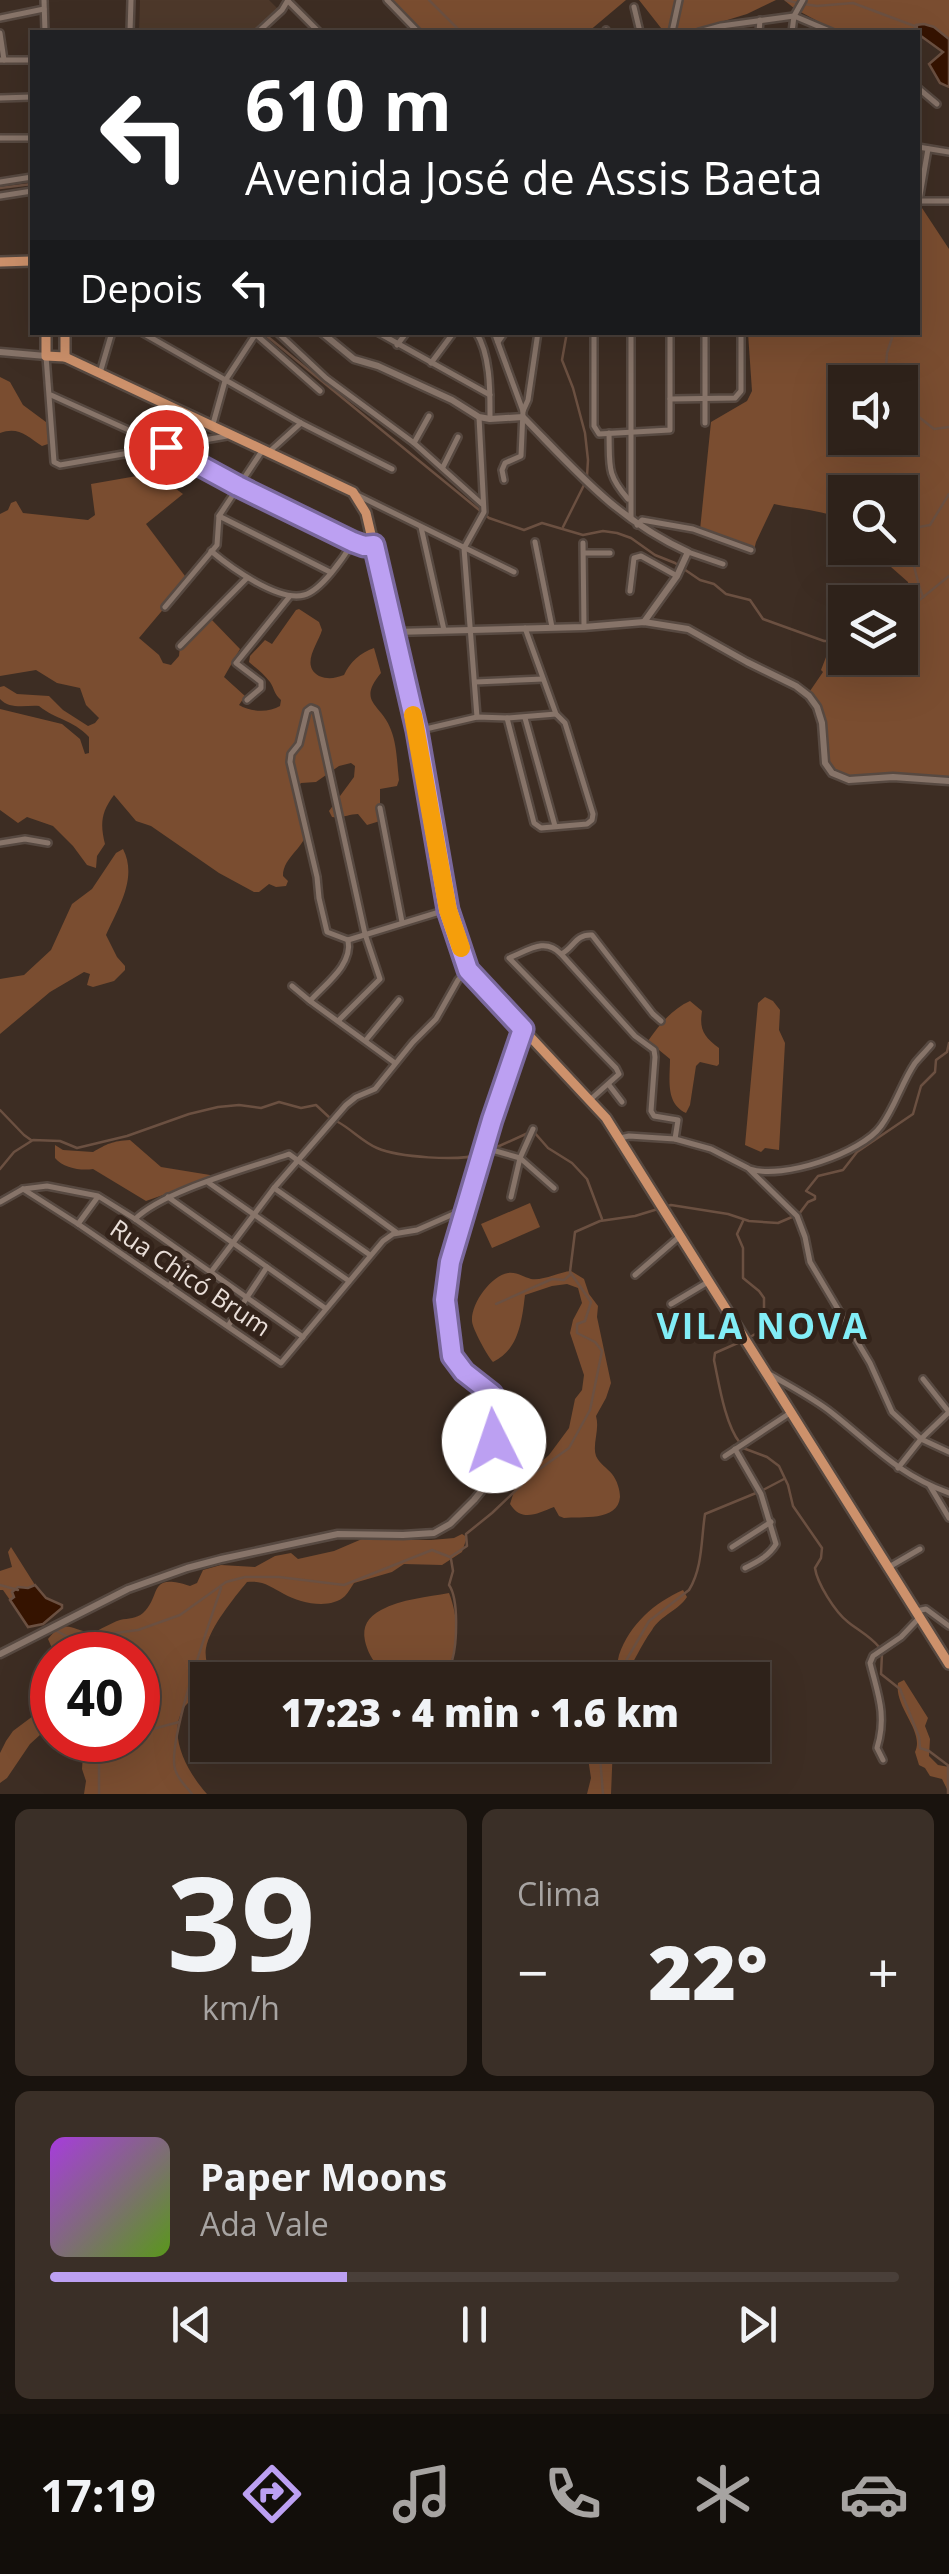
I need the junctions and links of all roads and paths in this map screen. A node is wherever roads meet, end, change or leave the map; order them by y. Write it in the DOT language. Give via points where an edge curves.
graph roads {
  1 [pos="44,0"];
  2 [pos="131,0"];
  3 [pos="288,0"];
  4 [pos="388,0"];
  5 [pos="679,0"];
  6 [pos="802,0"];
  7 [pos="634,7"];
  8 [pos="44,9"];
  9 [pos="794,16"];
  10 [pos="0,18"];
  11 [pos="760,20"];
  12 [pos="721,29"];
  13 [pos="46,30"];
  14 [pos="130,30"];
  15 [pos="260,30"];
  16 [pos="317,30"];
  17 [pos="416,30"];
  18 [pos="640,30"];
  19 [pos="672,30"];
  20 [pos="758,30"];
  21 [pos="792,30"];
  22 [pos="827,30"];
  23 [pos="0,33"];
  24 [pos="2,60"];
  25 [pos="30,60"];
  26 [pos="920,90"];
  27 [pos="30,96"];
  28 [pos="0,98"];
  29 [pos="937,104"];
  30 [pos="0,138"];
  31 [pos="30,138"];
  32 [pos="920,147"];
  33 [pos="928,149"];
  34 [pos="949,152"];
  35 [pos="30,177"];
  36 [pos="0,182"];
  37 [pos="30,191"];
  38 [pos="920,191"];
  39 [pos="0,196"];
  40 [pos="920,201"];
  41 [pos="949,201"];
  42 [pos="30,260"];
  43 [pos="0,262"];
  44 [pos="46,335"];
  45 [pos="65,335"];
  46 [pos="111,335"];
  47 [pos="254,335"];
  48 [pos="257,335"];
  49 [pos="280,335"];
  50 [pos="325,335"];
  51 [pos="381,335"];
  52 [pos="405,335"];
  53 [pos="452,335"];
  54 [pos="478,335"];
  55 [pos="495,335"];
  56 [pos="502,335"];
  57 [pos="538,335"];
  58 [pos="594,335"];
  59 [pos="631,335"];
  60 [pos="670,335"];
  61 [pos="705,335"];
  62 [pos="741,335"];
  63 [pos="154,336"];
  64 [pos="498,342"];
  65 [pos="397,345"];
  66 [pos="0,352"];
  67 [pos="46,356"];
  68 [pos="66,357"];
  69 [pos="431,362"];
  70 [pos="100,373"];
  71 [pos="225,381"];
  72 [pos="320,391"];
  73 [pos="51,395"];
  74 [pos="490,395"];
  75 [pos="705,398"];
  76 [pos="670,399"];
  77 [pos="523,414"];
  78 [pos="429,416"];
  79 [pos="478,417"];
  80 [pos="490,419"];
  81 [pos="705,423"];
  82 [pos="302,424"];
  83 [pos="212,427"];
  84 [pos="631,432"];
  85 [pos="609,434"];
  86 [pos="232,436"];
  87 [pos="458,436"];
  88 [pos="414,443"];
  89 [pos="166,447"];
  90 [pos="264,452"];
  91 [pos="442,467"];
  92 [pos="392,470"];
  93 [pos="504,480"];
  94 [pos="238,486"];
  95 [pos="352,492"];
  96 [pos="630,501"];
  97 [pos="482,504"];
  98 [pos="378,505"];
  99 [pos="366,513"];
  100 [pos="219,516"];
  101 [pos="634,522"];
  102 [pos="421,527"];
  103 [pos="353,542"];
  104 [pos="535,542"];
  105 [pos="584,542"];
  106 [pos="374,545"];
  107 [pos="464,548"];
  108 [pos="751,550"];
  109 [pos="211,551"];
  110 [pos="584,553"];
  111 [pos="610,553"];
  112 [pos="686,556"];
  113 [pos="722,564"];
  114 [pos="330,572"];
  115 [pos="514,572"];
  116 [pos="678,573"];
  117 [pos="247,578"];
  118 [pos="630,592"];
  119 [pos="290,596"];
  120 [pos="165,607"];
  121 [pos="644,622"];
  122 [pos="584,627"];
  123 [pos="526,628"];
  124 [pos="552,628"];
  125 [pos="470,629"];
  126 [pos="444,630"];
  127 [pos="394,632"];
  128 [pos="180,646"];
  129 [pos="543,679"];
  130 [pos="474,682"];
  131 [pos="246,700"];
  132 [pos="556,714"];
  133 [pos="476,717"];
  134 [pos="525,717"];
  135 [pos="507,718"];
  136 [pos="417,731"];
  137 [pos="949,781"];
  138 [pos="380,808"];
  139 [pos="556,826"];
  140 [pos="0,842"];
  141 [pos="48,843"];
  142 [pos="448,910"];
  143 [pos="402,922"];
  144 [pos="366,934"];
  145 [pos="348,940"];
  146 [pos="562,954"];
  147 [pos="468,970"];
  148 [pos="292,986"];
  149 [pos="399,1000"];
  150 [pos="310,1001"];
  151 [pos="338,1020"];
  152 [pos="662,1021"];
  153 [pos="523,1029"];
  154 [pos="366,1040"];
  155 [pos="931,1045"];
  156 [pos="395,1062"];
  157 [pos="608,1085"];
  158 [pos="590,1100"];
  159 [pos="622,1102"];
  160 [pos="533,1129"];
  161 [pos="620,1138"];
  162 [pos="675,1139"];
  163 [pos="485,1148"];
  164 [pos="520,1158"];
  165 [pos="298,1160"];
  166 [pos="748,1168"];
  167 [pos="209,1183"];
  168 [pos="274,1188"];
  169 [pos="554,1188"];
  170 [pos="23,1189"];
  171 [pos="98,1196"];
  172 [pos="168,1198"];
  173 [pos="511,1198"];
  174 [pos="0,1202"];
  175 [pos="468,1208"];
  176 [pos="253,1214"];
  177 [pos="134,1219"];
  178 [pos="78,1224"];
  179 [pos="397,1233"];
  180 [pos="680,1236"];
  181 [pos="232,1243"];
  182 [pos="370,1255"];
  183 [pos="190,1258"];
  184 [pos="267,1267"];
  185 [pos="211,1272"];
  186 [pos="635,1275"];
  187 [pos="349,1281"];
  188 [pos="708,1282"];
  189 [pos="169,1286"];
  190 [pos="246,1297"];
  191 [pos="671,1304"];
  192 [pos="326,1308"];
  193 [pos="228,1326"];
  194 [pos="303,1338"];
  195 [pos="923,1379"];
  196 [pos="779,1385"];
  197 [pos="790,1413"];
  198 [pos="921,1438"];
  199 [pos="736,1449"];
  200 [pos="949,1452"];
  201 [pos="725,1456"];
  202 [pos="898,1468"];
  203 [pos="930,1486"];
  204 [pos="949,1492"];
  205 [pos="949,1518"];
  206 [pos="770,1522"];
  207 [pos="732,1546"];
  208 [pos="920,1549"];
  209 [pos="888,1567"];
  210 [pos="745,1568"];
  211 [pos="918,1614"];
  212 [pos="949,1626"];
  213 [pos="0,1654"];
  214 [pos="949,1664"];
  215 [pos="882,1760"];
  1 -- 8 [label="street"];
  2 -- 14 [label="street"];
  3 -- 15 [label="street"];
  3 -- 16 [label="street"];
  4 -- 17 [label="street"];
  5 -- 19 [label="street"];
  6 -- 9 [label="street"];
  7 -- 18 [label="street"];
  8 -- 10 [label="street"];
  8 -- 13 [label="street"];
  9 -- 11 [label="street"];
  9 -- 21 [label="street"];
  9 -- 22 [label="street"];
  11 -- 12 [label="street"];
  11 -- 20 [label="street"];
  23 -- 24 [label="street"];
  24 -- 25 [label="street"];
  26 -- 29 [label="street"];
  27 -- 28 [label="street"];
  30 -- 31 [label="street"];
  32 -- 33 [label="street"];
  33 -- 34 [label="street"];
  33 -- 38 [label="street"];
  35 -- 36 [label="street"];
  37 -- 39 [label="street"];
  40 -- 41 [label="street"];
  42 -- 43 [label="main road"];
  44 -- 67 [label="main road"];
  45 -- 68 [label="main road"];
  46 -- 70 [label="street"];
  47 -- 71 [label="street"];
  48 -- 72 [label="street"];
  49 -- 88 [label="street"];
  50 -- 79 [label="street" via="354,359"];
  51 -- 65 [label="street"];
  52 -- 65 [label="street"];
  53 -- 69 [label="street"];
  54 -- 74 [label="street"];
  55 -- 64 [label="street"];
  56 -- 64 [label="street"];
  57 -- 77 [label="street"];
  58 -- 85 [label="street" via="594,426 598,434"];
  59 -- 84 [label="street"];
  60 -- 76 [label="street"];
  61 -- 75 [label="street"];
  62 -- 75 [label="street" via="742,391 735,398"];
  63 -- 71 [label="street"];
  64 -- 77 [label="street"];
  65 -- 69 [label="street"];
  66 -- 67 [label="street"];
  67 -- 68 [label="main road"];
  67 -- 73 [label="street"];
  68 -- 70 [label="main road"];
  69 -- 74 [label="street"];
  70 -- 83 [label="main road"];
  71 -- 82 [label="street"];
  71 -- 83 [label="street"];
  73 -- 89 [label="street"];
  73 -- 89 [label="street" via="54,462 60,465"];
  74 -- 80 [label="street"];
  75 -- 76 [label="street"];
  75 -- 81 [label="street"];
  76 -- 84 [label="street" via="670,430"];
  77 -- 80 [label="street"];
  77 -- 93 [label="street" via="520,456 505,463"];
  77 -- 101 [label="street" via="606,502"];
  78 -- 88 [label="street"];
  79 -- 80 [label="street"];
  79 -- 97 [label="street"];
  82 -- 90 [label="street"];
  82 -- 92 [label="street"];
  83 -- 86 [label="main road"];
  84 -- 85 [label="street"];
  84 -- 96 [label="street"];
  85 -- 96 [label="street" via="612,482"];
  86 -- 89 [label="street"];
  86 -- 90 [label="main road"];
  87 -- 91 [label="street"];
  88 -- 91 [label="street"];
  89 -- 94 [label="street"];
  90 -- 94 [label="street"];
  90 -- 95 [label="main road"];
  91 -- 97 [label="street"];
  94 -- 100 [label="street"];
  94 -- 103 [label="street"];
  95 -- 98 [label="street"];
  95 -- 99 [label="main road"];
  96 -- 101 [label="street"];
  97 -- 107 [label="street"];
  98 -- 99 [label="street"];
  98 -- 102 [label="street"];
  99 -- 106 [label="main road"];
  100 -- 109 [label="street"];
  100 -- 114 [label="street"];
  101 -- 108 [label="street" via="694,529"];
  101 -- 112 [label="street"];
  102 -- 107 [label="street"];
  102 -- 126 [label="street"];
  103 -- 106 [label="street"];
  103 -- 114 [label="street"];
  104 -- 124 [label="street"];
  105 -- 110 [label="street"];
  106 -- 127 [label="main road"];
  107 -- 115 [label="street"];
  107 -- 125 [label="street"];
  109 -- 117 [label="street"];
  109 -- 120 [label="street"];
  110 -- 111 [label="street"];
  110 -- 122 [label="street"];
  112 -- 113 [label="street"];
  112 -- 116 [label="street"];
  114 -- 119 [label="street" via="314,590"];
  116 -- 118 [label="street" via="634,558"];
  116 -- 121 [label="street"];
  117 -- 119 [label="street"];
  117 -- 128 [label="street"];
  119 -- 131 [label="street" via="236,663 261,682"];
  121 -- 122 [label="street"];
  121 -- 137 [label="street" via="688,629 810,696 832,773 848,780"];
  122 -- 124 [label="street"];
  123 -- 124 [label="street"];
  123 -- 125 [label="street"];
  123 -- 129 [label="street"];
  125 -- 126 [label="street"];
  125 -- 130 [label="street"];
  126 -- 127 [label="street"];
  127 -- 136 [label="main road"];
  129 -- 130 [label="street"];
  129 -- 132 [label="street"];
  130 -- 133 [label="street"];
  132 -- 134 [label="street"];
  132 -- 139 [label="street" via="593,814 586,824"];
  133 -- 135 [label="street"];
  133 -- 136 [label="street"];
  134 -- 135 [label="street"];
  134 -- 139 [label="street"];
  135 -- 139 [label="street" via="534,824"];
  136 -- 142 [label="main road"];
  138 -- 143 [label="street"];
  140 -- 141 [label="street"];
  142 -- 143 [label="street"];
  142 -- 147 [label="main road"];
  143 -- 144 [label="street"];
  144 -- 145 [label="street"];
  144 -- 145 [label="street" via="311,708 290,762 327,932"];
  144 -- 151 [label="street" via="380,980"];
  145 -- 150 [label="street" via="347,960"];
  146 -- 152 [label="street" via="577,938 592,935"];
  146 -- 157 [label="street" via="545,944 509,958 616,1068 619,1074"];
  146 -- 162 [label="street" via="654,1050 651,1111 678,1120"];
  147 -- 153 [label="main road"];
  147 -- 156 [label="street" via="429,1028"];
  148 -- 150 [label="street"];
  149 -- 154 [label="street"];
  150 -- 151 [label="street"];
  151 -- 154 [label="street"];
  153 -- 158 [label="main road"];
  153 -- 163 [label="street"];
  154 -- 156 [label="street"];
  155 -- 166 [label="street" via="868,1140 809,1167"];
  156 -- 165 [label="street"];
  157 -- 158 [label="street"];
  157 -- 159 [label="street"];
  158 -- 161 [label="main road"];
  160 -- 164 [label="street"];
  161 -- 162 [label="street"];
  161 -- 180 [label="main road"];
  162 -- 166 [label="street"];
  163 -- 164 [label="street"];
  163 -- 175 [label="street"];
  164 -- 169 [label="street"];
  164 -- 173 [label="street"];
  165 -- 167 [label="street" via="289,1154"];
  165 -- 168 [label="street"];
  165 -- 179 [label="street"];
  166 -- 198 [label="street" via="797,1216 810,1262 892,1412"];
  167 -- 172 [label="street"];
  167 -- 176 [label="street"];
  168 -- 176 [label="street"];
  168 -- 182 [label="street"];
  170 -- 171 [label="street" via="47,1186"];
  170 -- 174 [label="street"];
  170 -- 178 [label="street, Rua Chicó Brum"];
  171 -- 177 [label="street"];
  171 -- 178 [label="street"];
  172 -- 177 [label="street"];
  172 -- 181 [label="street"];
  175 -- 179 [label="street"];
  175 -- 213 [label="street" via="450,1262 448,1336 455,1362 492,1394 497,1416 487,1481 450,1524 423,1534 338,1534 221,1558 128,1589"];
  176 -- 181 [label="street"];
  176 -- 187 [label="street"];
  177 -- 183 [label="street"];
  178 -- 189 [label="street, Rua Chicó Brum"];
  179 -- 182 [label="street"];
  180 -- 186 [label="street"];
  180 -- 188 [label="main road"];
  181 -- 184 [label="street"];
  181 -- 185 [label="street"];
  182 -- 187 [label="street"];
  183 -- 185 [label="street"];
  183 -- 189 [label="street"];
  184 -- 190 [label="street"];
  184 -- 192 [label="street"];
  185 -- 190 [label="street"];
  187 -- 192 [label="street"];
  188 -- 191 [label="street"];
  188 -- 196 [label="main road"];
  189 -- 193 [label="street, Rua Chicó Brum"];
  190 -- 193 [label="street"];
  190 -- 194 [label="street"];
  192 -- 194 [label="street"];
  193 -- 194 [label="street, Rua Chicó Brum" via="281,1363"];
  195 -- 198 [label="street" via="949,1412"];
  196 -- 197 [label="main road"];
  196 -- 202 [label="street" via="828,1410"];
  197 -- 199 [label="street"];
  197 -- 209 [label="main road"];
  198 -- 200 [label="street"];
  198 -- 202 [label="street"];
  199 -- 201 [label="street"];
  199 -- 206 [label="street"];
  202 -- 203 [label="street"];
  203 -- 204 [label="street"];
  203 -- 205 [label="street"];
  206 -- 207 [label="street"];
  206 -- 210 [label="street" via="776,1544"];
  208 -- 209 [label="street"];
  209 -- 211 [label="main road"];
  211 -- 212 [label="street" via="926,1609"];
  211 -- 214 [label="main road"];
  211 -- 215 [label="street" via="870,1663 882,1709"];
}
